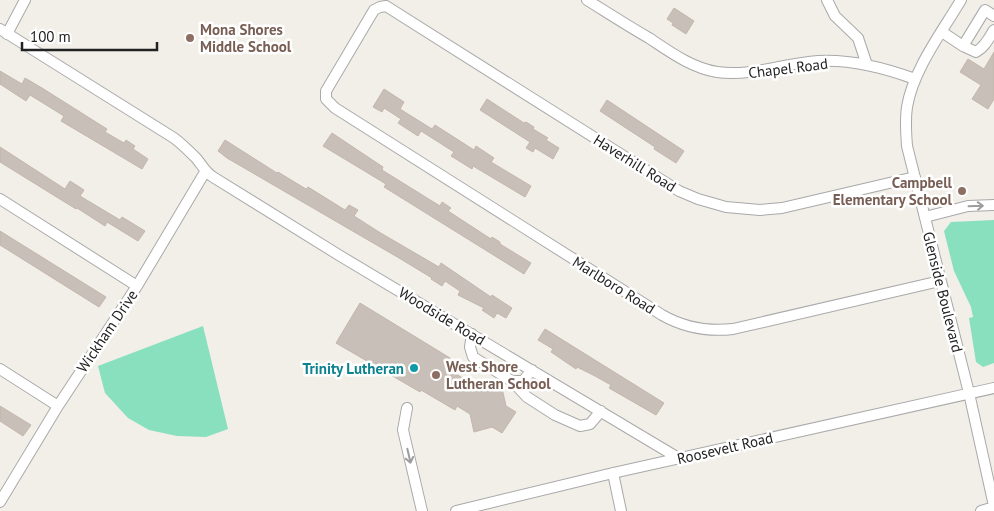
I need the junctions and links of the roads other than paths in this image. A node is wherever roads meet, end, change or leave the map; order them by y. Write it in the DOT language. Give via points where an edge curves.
graph roads {
  1 [pos="25,0"];
  2 [pos="588,0"];
  3 [pos="828,0"];
  4 [pos="961,0"];
  5 [pos="994,16"];
  6 [pos="994,30"];
  7 [pos="4,32"];
  8 [pos="942,32"];
  9 [pos="963,46"];
  10 [pos="867,65"];
  11 [pos="915,79"];
  12 [pos="326,100"];
  13 [pos="205,172"];
  14 [pos="915,177"];
  15 [pos="0,199"];
  16 [pos="994,205"];
  17 [pos="925,217"];
  18 [pos="940,282"];
  19 [pos="137,286"];
  20 [pos="472,334"];
  21 [pos="0,369"];
  22 [pos="532,370"];
  23 [pos="512,381"];
  24 [pos="994,388"];
  25 [pos="969,393"];
  26 [pos="58,406"];
  27 [pos="407,408"];
  28 [pos="601,412"];
  29 [pos="680,459"];
  30 [pos="613,473"];
  31 [pos="0,502"];
  32 [pos="994,507"];
  33 [pos="422,511"];
  34 [pos="456,511"];
  35 [pos="621,511"];
  36 [pos="981,511"];
  1 -- 7 [label="street"];
  2 -- 10 [label="street, Chapel Road" via="679,58 715,72 750,73 819,61"];
  3 -- 10 [label="street" via="836,16 858,38"];
  4 -- 8 [label="street, Glenside Boulevard"];
  5 -- 9 [label="street" via="985,10"];
  6 -- 9 [label="street" via="976,52"];
  7 -- 13 [label="street" via="174,138 197,159"];
  8 -- 9 [label="street"];
  8 -- 11 [label="street, Glenside Boulevard"];
  10 -- 11 [label="street, Chapel Road"];
  11 -- 14 [label="street, Glenside Boulevard" via="905,123"];
  12 -- 14 [label="street, Haverhill Road" via="326,91 374,10 386,6 679,191 710,203 742,210 782,208"];
  12 -- 18 [label="street, Marlboro Road" via="645,305 687,326 701,330 733,329"];
  13 -- 19 [label="street, Wickham Drive"];
  13 -- 20 [label="street, Woodside Road"];
  14 -- 17 [label="street, Glenside Boulevard"];
  15 -- 19 [label="street"];
  17 -- 16 [label="street, one-way" via="968,206"];
  17 -- 18 [label="street, Glenside Boulevard"];
  18 -- 25 [label="street, Glenside Boulevard"];
  19 -- 26 [label="street, Wickham Drive"];
  20 -- 22 [label="street, Woodside Road"];
  20 -- 23 [label="street" via="470,347 473,357"];
  21 -- 26 [label="street"];
  22 -- 23 [label="street" via="523,381"];
  22 -- 28 [label="street, Woodside Road"];
  23 -- 28 [label="street" via="527,397 580,426 590,424"];
  24 -- 25 [label="street, Roosevelt Road"];
  25 -- 29 [label="street, Roosevelt Road"];
  25 -- 32 [label="street, Glenside Boulevard"];
  26 -- 31 [label="street, Wickham Drive"];
  27 -- 33 [label="street, one-way" via="403,430"];
  28 -- 29 [label="street, Woodside Road"];
  29 -- 30 [label="street, Roosevelt Road"];
  30 -- 34 [label="street, Roosevelt Road"];
  30 -- 35 [label="street"];
  32 -- 36 [label="street"];
}
